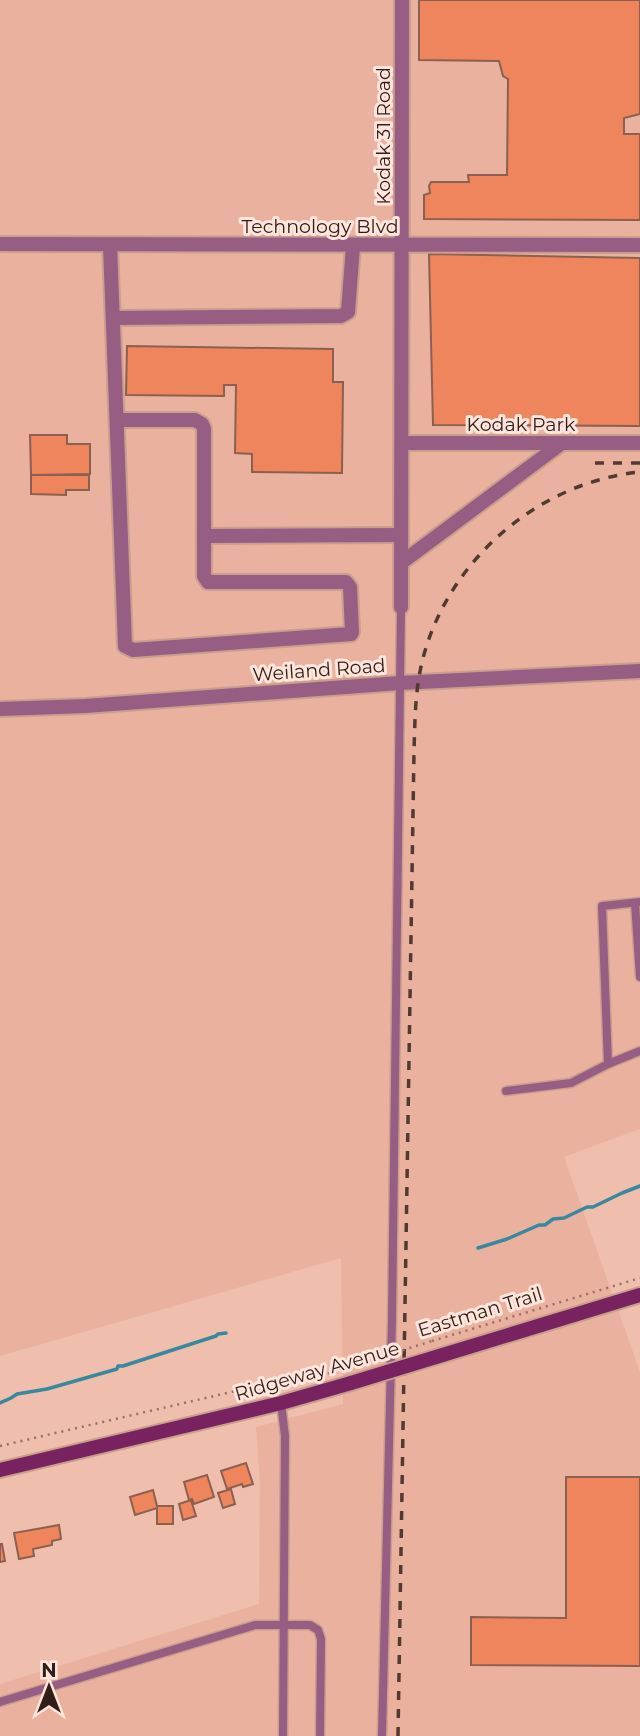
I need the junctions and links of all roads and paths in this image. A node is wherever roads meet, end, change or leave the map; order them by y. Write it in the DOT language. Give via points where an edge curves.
graph roads {
  1 [pos="402,0"];
  2 [pos="0,244"];
  3 [pos="110,245"];
  4 [pos="353,246"];
  5 [pos="402,246"];
  6 [pos="640,246"];
  7 [pos="113,318"];
  8 [pos="117,419"];
  9 [pos="402,443"];
  10 [pos="562,443"];
  11 [pos="640,443"];
  12 [pos="401,535"];
  13 [pos="204,536"];
  14 [pos="401,563"];
  15 [pos="401,607"];
  16 [pos="640,671"];
  17 [pos="400,683"];
  18 [pos="0,709"];
  19 [pos="638,903"];
  20 [pos="640,976"];
  21 [pos="640,1051"];
  22 [pos="608,1064"];
  23 [pos="506,1091"];
  24 [pos="640,1278"];
  25 [pos="640,1294"];
  26 [pos="281,1403"];
  27 [pos="0,1446"];
  28 [pos="0,1470"];
  29 [pos="284,1624"];
  30 [pos="0,1702"];
  31 [pos="283,1736"];
  32 [pos="320,1736"];
  33 [pos="382,1736"];
  1 -- 5 [label="street, Kodak 31 Road"];
  2 -- 3 [label="street, Technology Blvd"];
  3 -- 4 [label="street, Technology Blvd"];
  3 -- 7 [label="street"];
  4 -- 5 [label="street, Technology Blvd"];
  4 -- 7 [label="street" via="348,312 341,316"];
  5 -- 6 [label="street, Technology Blvd"];
  5 -- 9 [label="street, Kodak 31 Road"];
  7 -- 8 [label="street"];
  8 -- 13 [label="street" via="195,419 202,424"];
  8 -- 13 [label="street" via="125,646 133,650 352,632 346,582 208,582"];
  9 -- 10 [label="street, Kodak Park"];
  9 -- 12 [label="street, Kodak 31 Road"];
  10 -- 11 [label="street, Kodak Park"];
  10 -- 14 [label="street"];
  12 -- 13 [label="street"];
  12 -- 14 [label="street, Kodak 31 Road"];
  14 -- 15 [label="street, Kodak 31 Road"];
  15 -- 17 [label="lane"];
  16 -- 17 [label="street, Weiland Road"];
  17 -- 18 [label="street, Weiland Road"];
  17 -- 33 [label="lane"];
  19 -- 20 [label="lane"];
  19 -- 22 [label="lane" via="602,906"];
  21 -- 22 [label="lane"];
  22 -- 23 [label="lane" via="571,1083"];
  24 -- 27 [label="path, Eastman Trail, bridge" via="310,1379 257,1386"];
  25 -- 26 [label="main road, Ridgeway Avenue, bridge"];
  26 -- 28 [label="main road, Ridgeway Avenue"];
  26 -- 29 [label="lane" via="285,1436"];
  29 -- 30 [label="lane" via="255,1625"];
  29 -- 31 [label="lane"];
  29 -- 32 [label="lane" via="310,1625 321,1639"];
}
